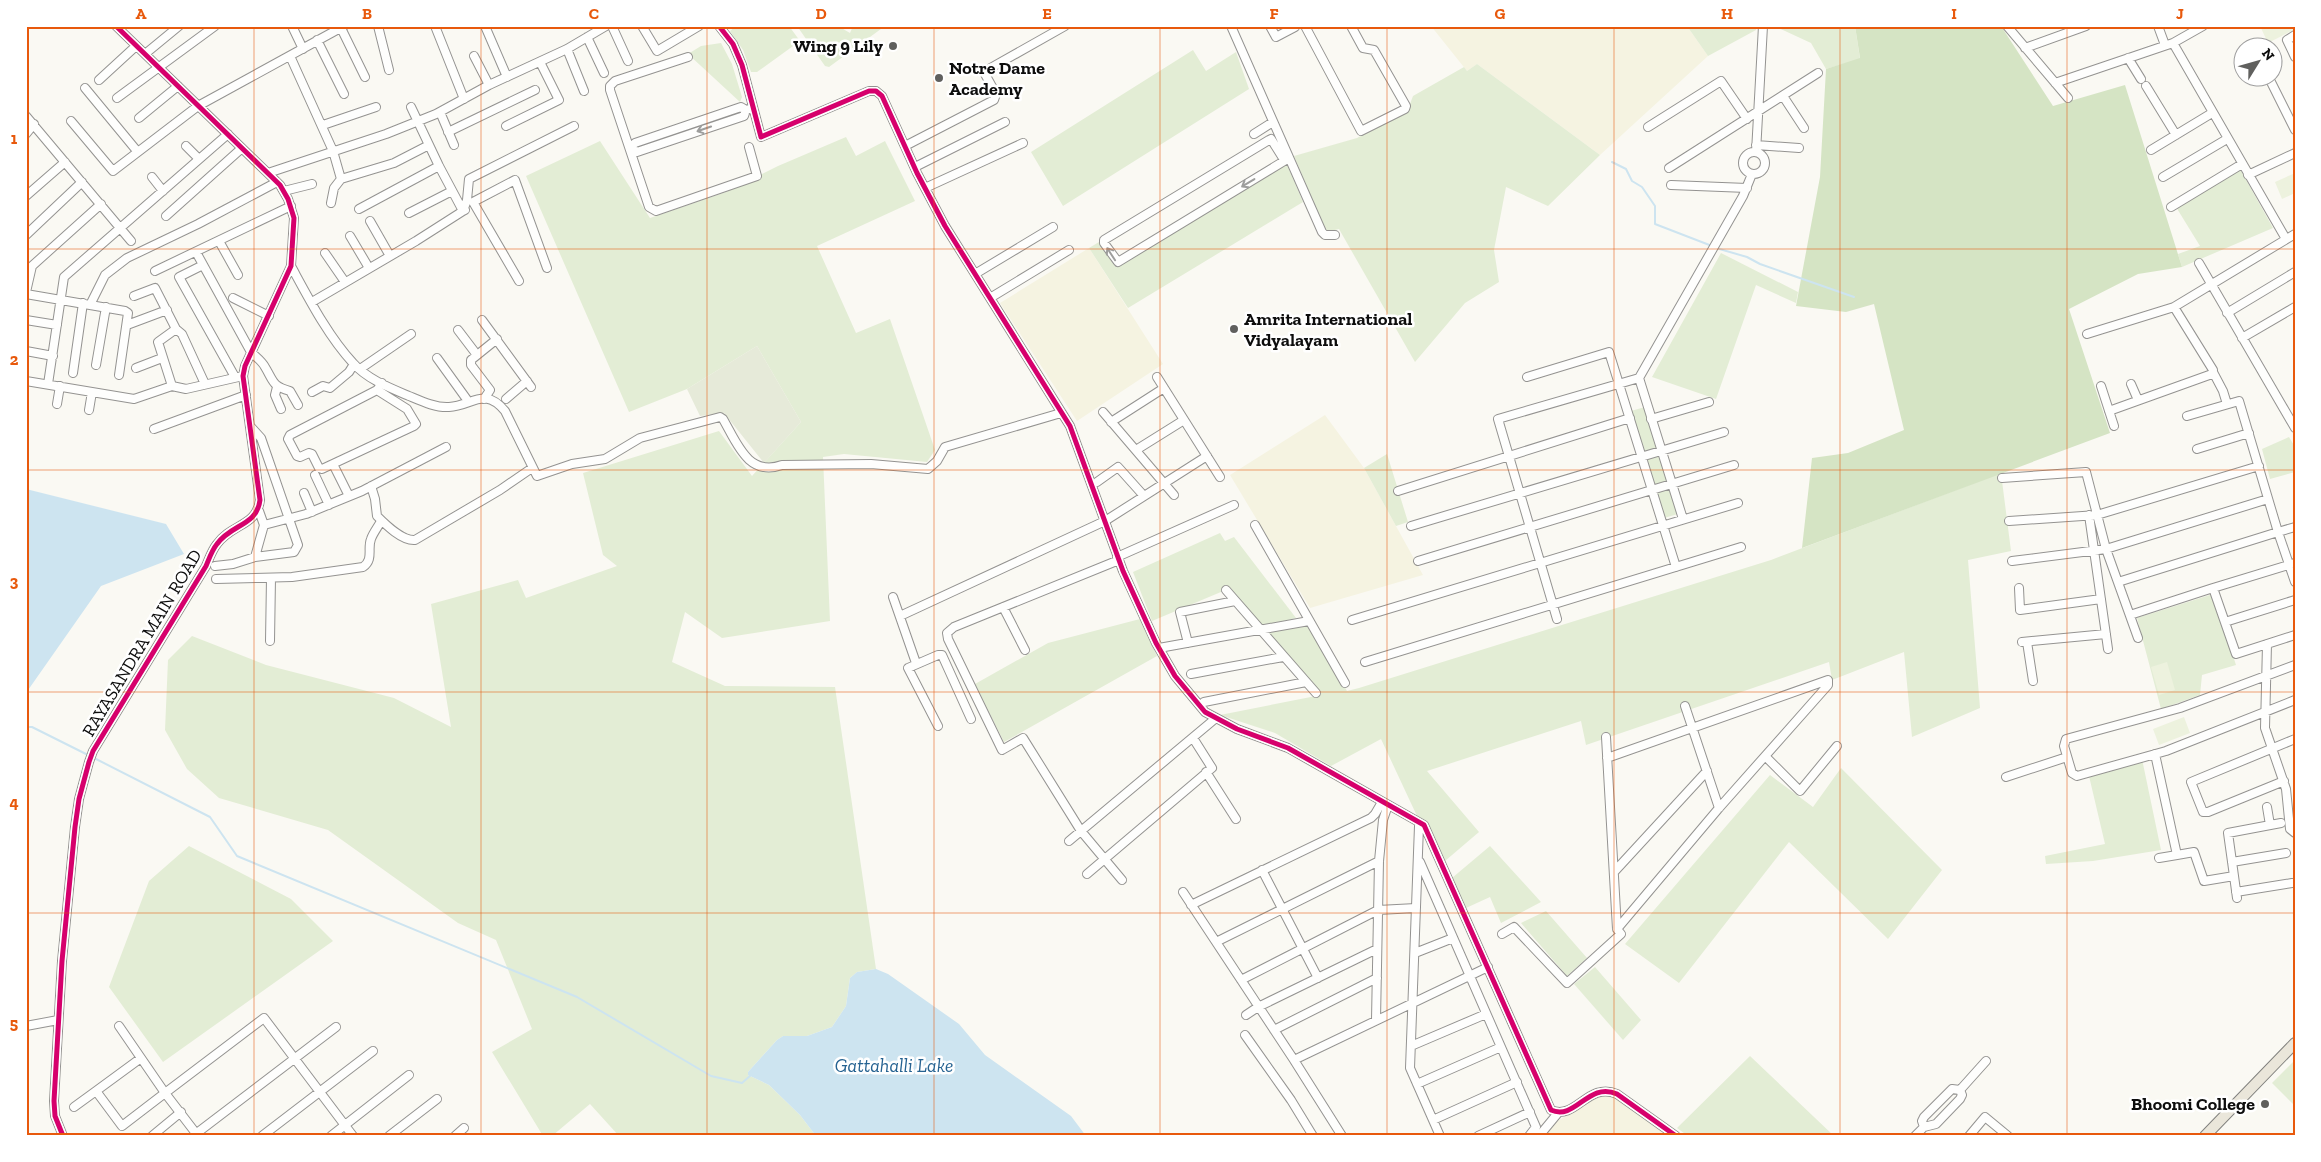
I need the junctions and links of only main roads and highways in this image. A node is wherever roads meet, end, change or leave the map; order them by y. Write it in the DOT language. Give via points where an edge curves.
graph roads {
  1 [pos="2295,1043"];
  2 [pos="2205,1136"];
  1 -- 2 [label="main road"];
}
